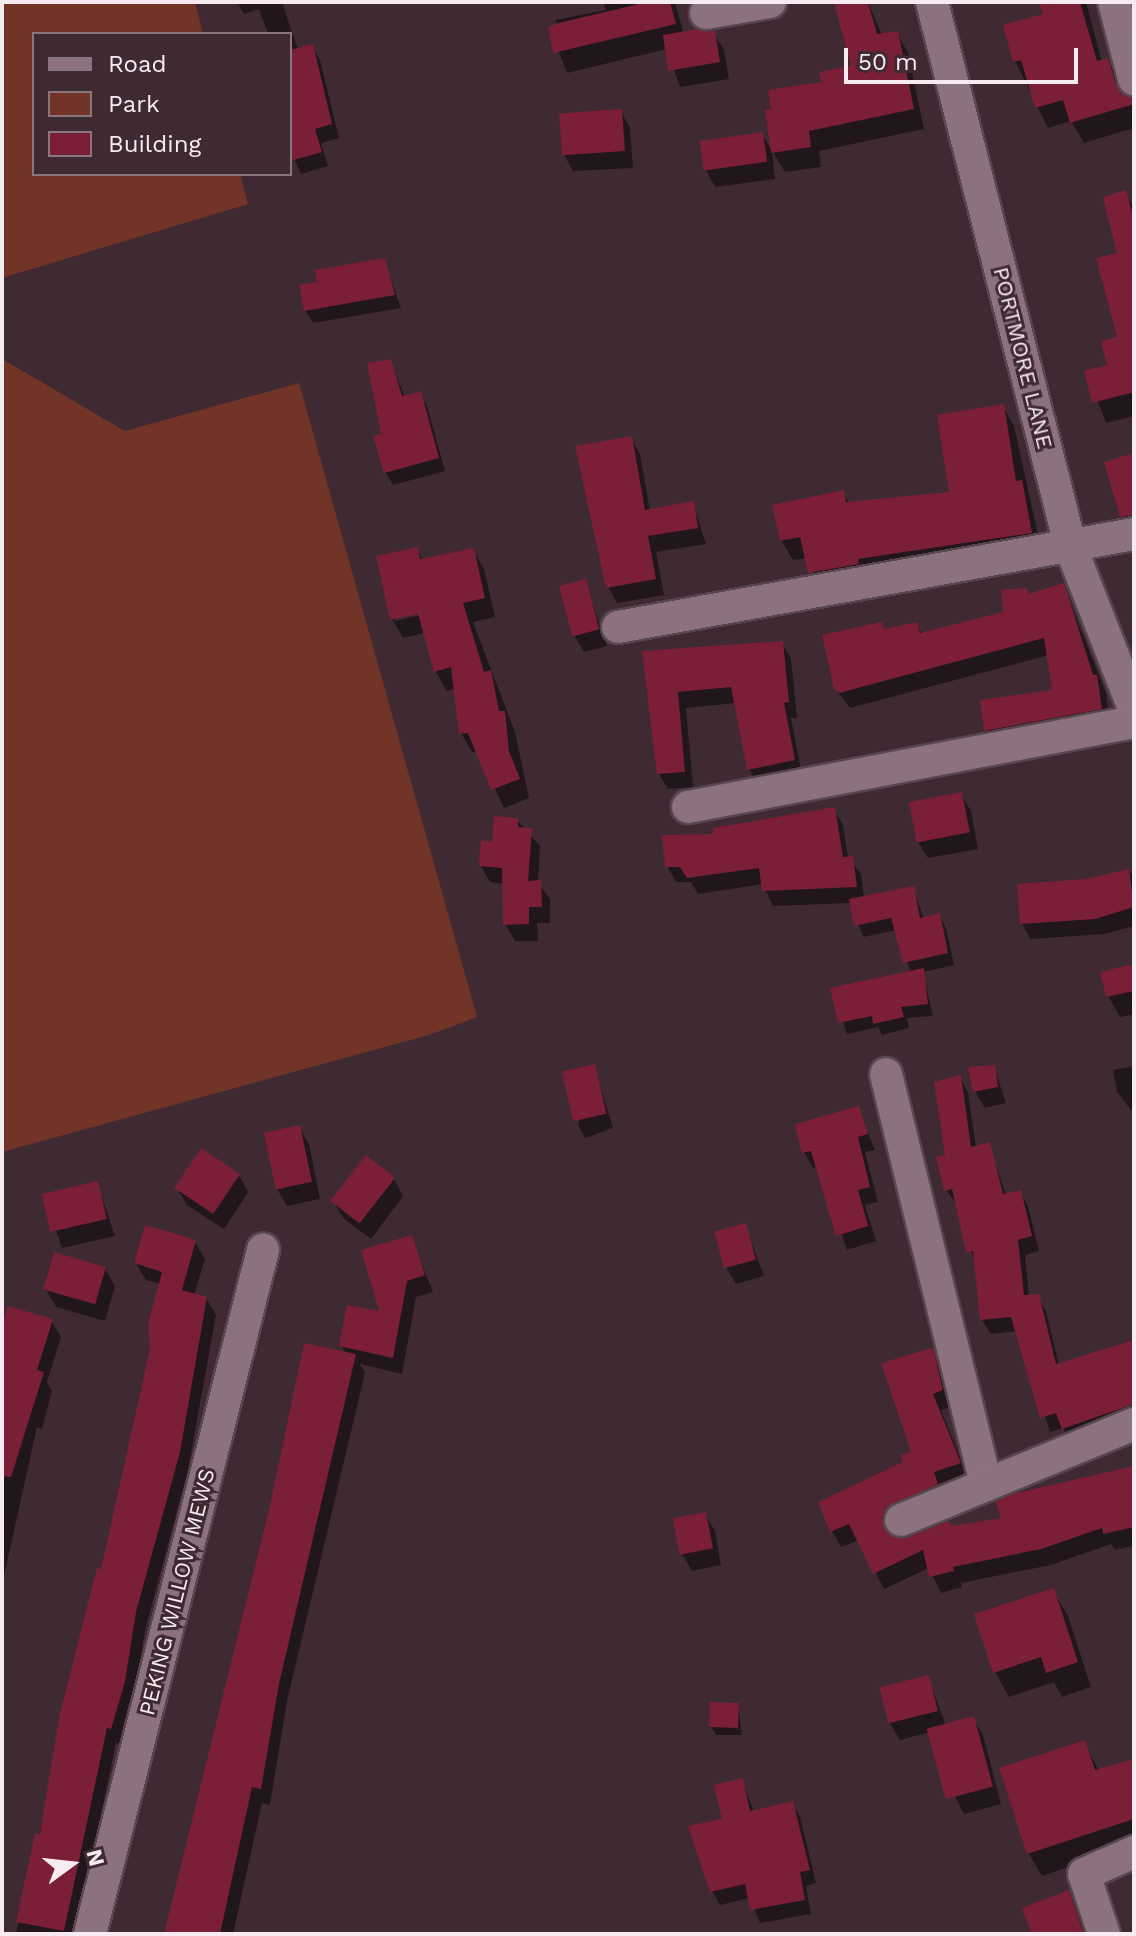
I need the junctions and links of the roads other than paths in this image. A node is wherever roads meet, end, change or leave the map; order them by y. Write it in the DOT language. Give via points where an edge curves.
graph roads {
  1 [pos="770,2"];
  2 [pos="932,2"];
  3 [pos="1114,2"];
  4 [pos="706,13"];
  5 [pos="1134,79"];
  6 [pos="1134,534"];
  7 [pos="1071,548"];
  8 [pos="618,627"];
  9 [pos="1134,709"];
  10 [pos="1134,722"];
  11 [pos="688,807"];
  12 [pos="886,1074"];
  13 [pos="263,1250"];
  14 [pos="1134,1424"];
  15 [pos="986,1485"];
  16 [pos="901,1520"];
  17 [pos="1134,1852"];
  18 [pos="90,1934"];
  19 [pos="1104,1934"];
  1 -- 4 [label="street"];
  2 -- 7 [label="street, PORTMORE LANE"];
  3 -- 5 [label="street"];
  6 -- 7 [label="street"];
  7 -- 8 [label="street"];
  7 -- 9 [label="street, PORTMORE LANE"];
  10 -- 11 [label="street"];
  12 -- 15 [label="street"];
  13 -- 18 [label="street, PEKING WILLOW MEWS"];
  14 -- 15 [label="street"];
  15 -- 16 [label="street"];
  17 -- 19 [label="street" via="1084,1874"];
}
